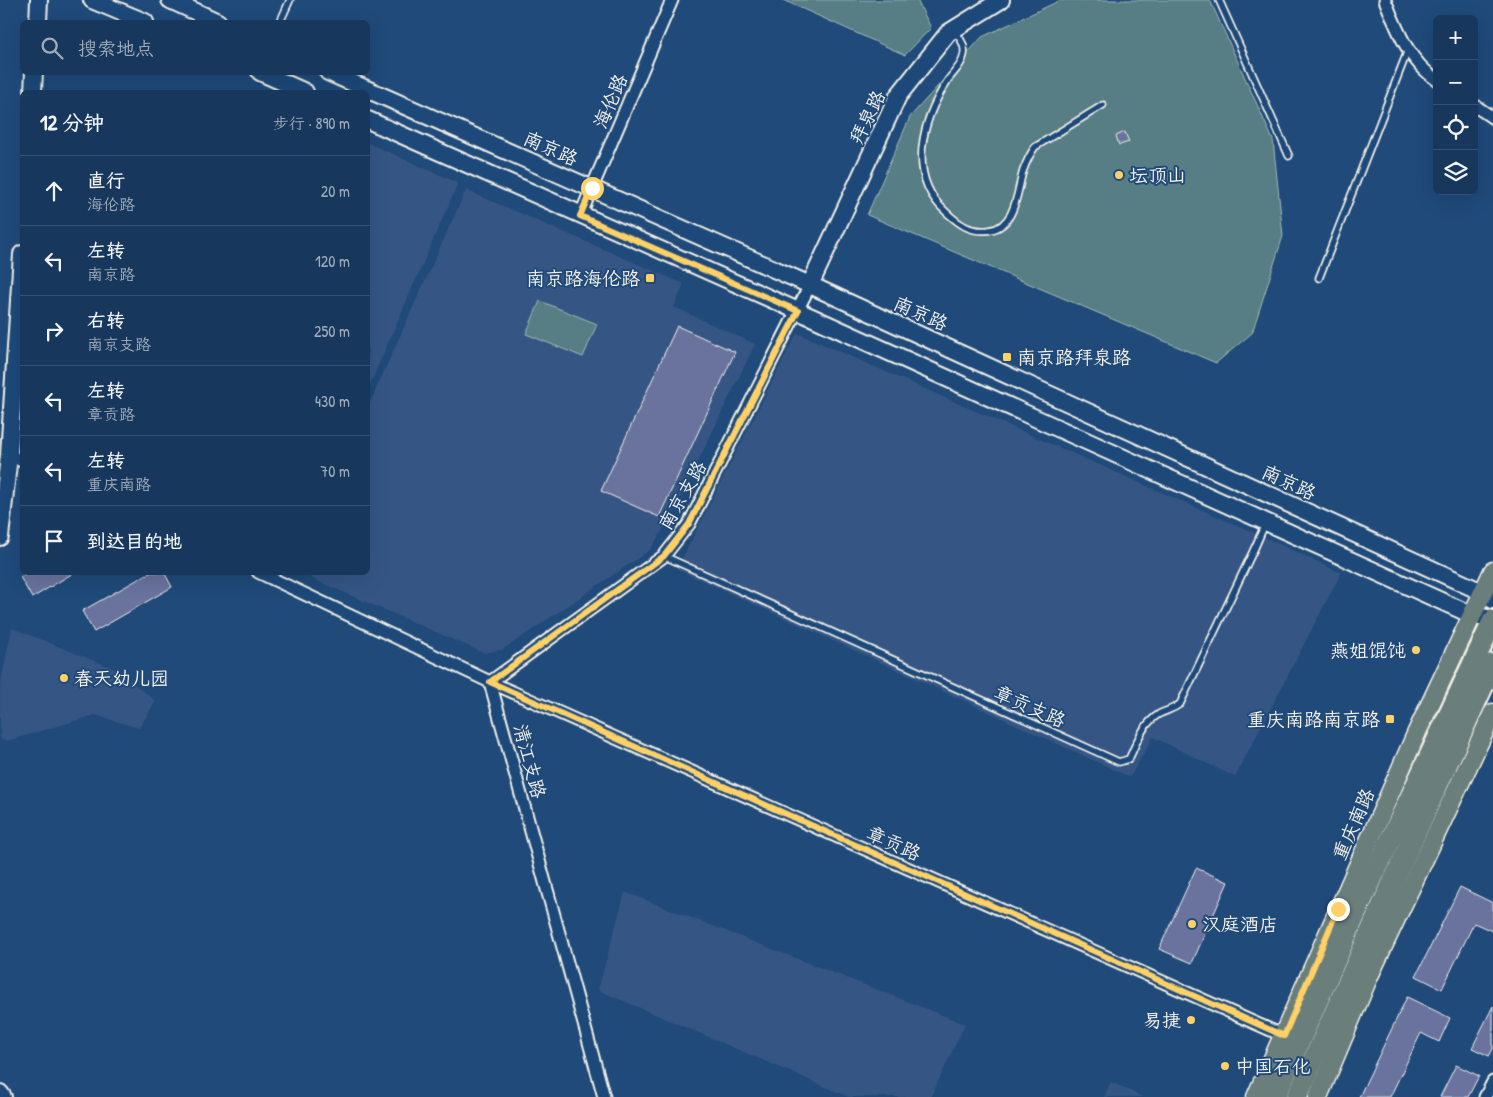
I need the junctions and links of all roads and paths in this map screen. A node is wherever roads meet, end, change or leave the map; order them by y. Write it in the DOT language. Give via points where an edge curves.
graph roads {
  1 [pos="39,0"];
  2 [pos="92,0"];
  3 [pos="170,0"];
  4 [pos="290,0"];
  5 [pos="672,0"];
  6 [pos="1001,0"];
  7 [pos="1219,0"];
  8 [pos="1385,0"];
  9 [pos="38,20"];
  10 [pos="140,20"];
  11 [pos="214,20"];
  12 [pos="281,20"];
  13 [pos="954,29"];
  14 [pos="1408,50"];
  15 [pos="34,75"];
  16 [pos="267,75"];
  17 [pos="335,75"];
  18 [pos="1433,76"];
  19 [pos="33,90"];
  20 [pos="300,90"];
  21 [pos="369,90"];
  22 [pos="370,90"];
  23 [pos="1103,105"];
  24 [pos="1478,108"];
  25 [pos="1493,118"];
  26 [pos="370,121"];
  27 [pos="1289,156"];
  28 [pos="592,188"];
  29 [pos="580,216"];
  30 [pos="1319,278"];
  31 [pos="810,285"];
  32 [pos="798,311"];
  33 [pos="20,322"];
  34 [pos="16,458"];
  35 [pos="1266,522"];
  36 [pos="0,537"];
  37 [pos="664,556"];
  38 [pos="1493,570"];
  39 [pos="264,575"];
  40 [pos="1488,596"];
  41 [pos="1472,615"];
  42 [pos="1493,620"];
  43 [pos="1493,664"];
  44 [pos="490,682"];
  45 [pos="1493,713"];
  46 [pos="1284,1036"];
  47 [pos="1493,1082"];
  48 [pos="0,1093"];
  49 [pos="3,1097"];
  50 [pos="604,1097"];
  51 [pos="1256,1097"];
  52 [pos="1275,1097"];
  53 [pos="1297,1097"];
  54 [pos="1318,1097"];
  55 [pos="1485,1097"];
  1 -- 9 [label="main road"];
  2 -- 10 [label="main road"];
  3 -- 11 [label="main road"];
  4 -- 12 [label="lane"];
  5 -- 28 [label="street, 海伦路"];
  6 -- 13 [label="main road, 拜泉路"];
  7 -- 27 [label="lane"];
  8 -- 14 [label="street"];
  13 -- 23 [label="lane" via="964,46 963,61 935,104 926,126 921,163 931,194 943,210 964,227 977,231 997,229 1004,224 1013,210 1023,170 1035,147"];
  13 -- 31 [label="main road, 拜泉路" via="898,96"];
  14 -- 18 [label="street"];
  14 -- 30 [label="lane"];
  15 -- 19 [label="main road"];
  16 -- 20 [label="main road"];
  17 -- 21 [label="main road, 南京路"];
  22 -- 28 [label="main road, 南京路"];
  24 -- 25 [label="street"];
  26 -- 29 [label="main road"];
  28 -- 29 [label="street, 海伦路"];
  28 -- 31 [label="main road, 南京路"];
  29 -- 32 [label="main road"];
  31 -- 32 [label="street, 南京支路"];
  31 -- 40 [label="main road, 南京路"];
  32 -- 35 [label="main road"];
  32 -- 37 [label="street, 南京支路" via="689,524"];
  33 -- 34 [label="main road"];
  34 -- 36 [label="main road"];
  35 -- 37 [label="lane, 章贡支路" via="1180,704 1145,726 1129,759 1119,762"];
  35 -- 41 [label="main road"];
  37 -- 44 [label="street, 南京支路"];
  38 -- 40 [label="main road, 重庆南路"];
  39 -- 44 [label="street"];
  40 -- 41 [label="main road, 重庆南路"];
  41 -- 42 [label="main road"];
  41 -- 46 [label="main road, 重庆南路"];
  42 -- 52 [label="highway" via="1362,900"];
  43 -- 53 [label="highway"];
  44 -- 46 [label="street, 章贡路"];
  44 -- 50 [label="street, 清江支路"];
  45 -- 54 [label="main road" via="1369,976"];
  46 -- 51 [label="main road, 重庆南路"];
  47 -- 55 [label="street"];
  48 -- 49 [label="main road"];
}
